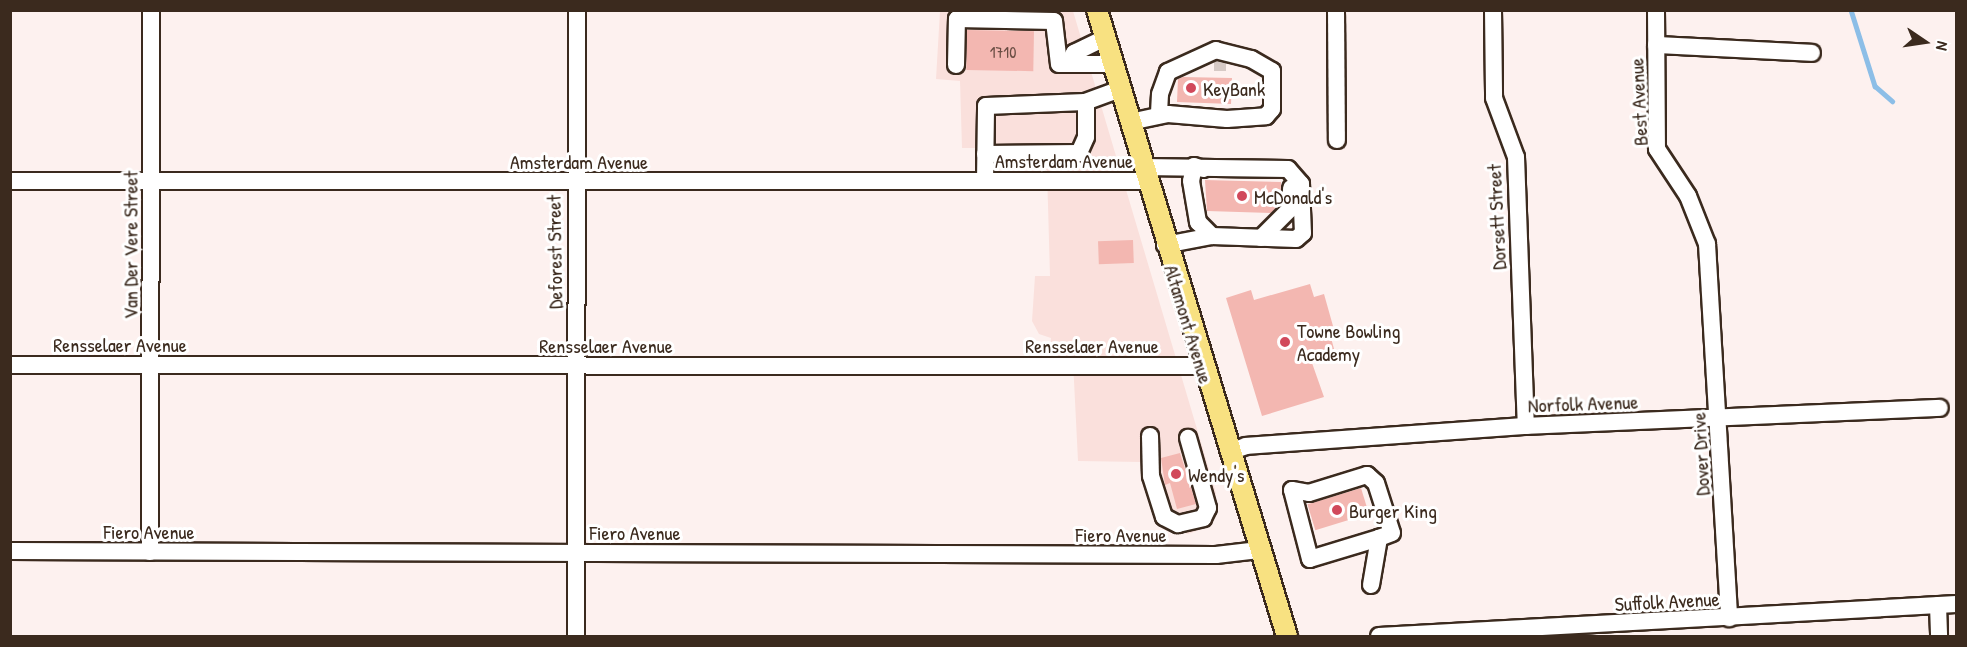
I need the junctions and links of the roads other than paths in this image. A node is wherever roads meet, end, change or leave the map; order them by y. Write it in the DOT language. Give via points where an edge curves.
graph roads {
  1 [pos="151,10"];
  2 [pos="577,10"];
  3 [pos="1097,10"];
  4 [pos="1336,10"];
  5 [pos="1493,10"];
  6 [pos="1656,10"];
  7 [pos="957,15"];
  8 [pos="1105,38"];
  9 [pos="1656,45"];
  10 [pos="1812,53"];
  11 [pos="1068,64"];
  12 [pos="1112,64"];
  13 [pos="956,65"];
  14 [pos="1189,65"];
  15 [pos="1267,67"];
  16 [pos="1120,89"];
  17 [pos="1086,102"];
  18 [pos="1160,115"];
  19 [pos="1130,122"];
  20 [pos="1337,140"];
  21 [pos="985,154"];
  22 [pos="1194,166"];
  23 [pos="1145,174"];
  24 [pos="10,181"];
  25 [pos="151,181"];
  26 [pos="985,181"];
  27 [pos="574,183"];
  28 [pos="1212,236"];
  29 [pos="1261,238"];
  30 [pos="1165,245"];
  31 [pos="1710,288"];
  32 [pos="10,365"];
  33 [pos="152,365"];
  34 [pos="576,366"];
  35 [pos="1202,366"];
  36 [pos="1940,408"];
  37 [pos="1720,419"];
  38 [pos="1526,426"];
  39 [pos="1150,436"];
  40 [pos="1188,438"];
  41 [pos="1229,452"];
  42 [pos="1379,538"];
  43 [pos="1259,550"];
  44 [pos="10,551"];
  45 [pos="150,552"];
  46 [pos="576,553"];
  47 [pos="1371,585"];
  48 [pos="1956,604"];
  49 [pos="1938,605"];
  50 [pos="1730,618"];
  51 [pos="1444,635"];
  52 [pos="576,636"];
  53 [pos="1287,636"];
  54 [pos="1379,636"];
  55 [pos="1939,636"];
  1 -- 25 [label="street, Van Der Vere Street"];
  2 -- 27 [label="street, Deforest Street"];
  3 -- 8 [label="main road, Altamont Avenue"];
  4 -- 20 [label="street"];
  5 -- 38 [label="street, Dorsett Street" via="1494,98 1516,157"];
  6 -- 9 [label="street, Best Avenue"];
  7 -- 11 [label="street" via="1054,21 1059,64"];
  7 -- 13 [label="street"];
  8 -- 11 [label="street" via="1074,52"];
  8 -- 12 [label="main road, Altamont Avenue"];
  9 -- 10 [label="street"];
  9 -- 31 [label="street, Best Avenue" via="1658,149 1689,196 1707,244"];
  11 -- 12 [label="street"];
  12 -- 16 [label="main road, Altamont Avenue"];
  14 -- 15 [label="street"];
  14 -- 15 [label="street" via="1216,50"];
  14 -- 18 [label="street" via="1163,78"];
  15 -- 18 [label="street" via="1272,109 1266,116 1227,119"];
  16 -- 17 [label="street"];
  16 -- 19 [label="main road, Altamont Avenue"];
  17 -- 21 [label="street" via="1086,138 1079,153"];
  17 -- 21 [label="street" via="986,105"];
  18 -- 19 [label="street"];
  19 -- 23 [label="main road, Altamont Avenue"];
  21 -- 26 [label="street"];
  22 -- 23 [label="street, Amsterdam Avenue"];
  22 -- 28 [label="street" via="1198,222"];
  22 -- 29 [label="street" via="1280,174 1288,182 1290,208"];
  22 -- 29 [label="street" via="1288,170 1300,184 1303,234 1296,239"];
  23 -- 26 [label="street, Amsterdam Avenue"];
  23 -- 30 [label="main road, Altamont Avenue"];
  24 -- 25 [label="street, Amsterdam Avenue"];
  25 -- 27 [label="street, Amsterdam Avenue"];
  25 -- 33 [label="street, Van Der Vere Street"];
  26 -- 27 [label="street, Amsterdam Avenue"];
  27 -- 34 [label="street, Deforest Street"];
  28 -- 29 [label="street"];
  28 -- 30 [label="street"];
  30 -- 35 [label="main road, Altamont Avenue"];
  31 -- 37 [label="street, Dover Drive"];
  32 -- 33 [label="street, Rensselaer Avenue"];
  33 -- 34 [label="street, Rensselaer Avenue"];
  33 -- 45 [label="street, Van Der Vere Street"];
  34 -- 35 [label="street, Rensselaer Avenue"];
  34 -- 46 [label="street, Deforest Street"];
  35 -- 41 [label="main road, Altamont Avenue"];
  36 -- 37 [label="street, Norfolk Avenue"];
  37 -- 38 [label="street, Norfolk Avenue"];
  37 -- 50 [label="street, Dover Drive"];
  38 -- 41 [label="street, Norfolk Avenue" via="1246,446"];
  39 -- 40 [label="street" via="1151,476 1164,517 1178,524 1203,518 1208,508"];
  41 -- 43 [label="main road, Altamont Avenue"];
  42 -- 42 [label="street" via="1392,533 1377,483 1367,475 1309,493 1292,490 1310,559"];
  42 -- 47 [label="street"];
  43 -- 46 [label="street, Fiero Avenue" via="1216,555"];
  43 -- 53 [label="main road, Altamont Avenue"];
  44 -- 45 [label="street, Fiero Avenue"];
  45 -- 46 [label="street, Fiero Avenue"];
  46 -- 52 [label="street, Deforest Street"];
  48 -- 49 [label="street, Suffolk Avenue"];
  49 -- 50 [label="street, Suffolk Avenue"];
  49 -- 55 [label="street"];
  50 -- 51 [label="street, Suffolk Avenue"];
  51 -- 54 [label="street, Suffolk Avenue"];
}
